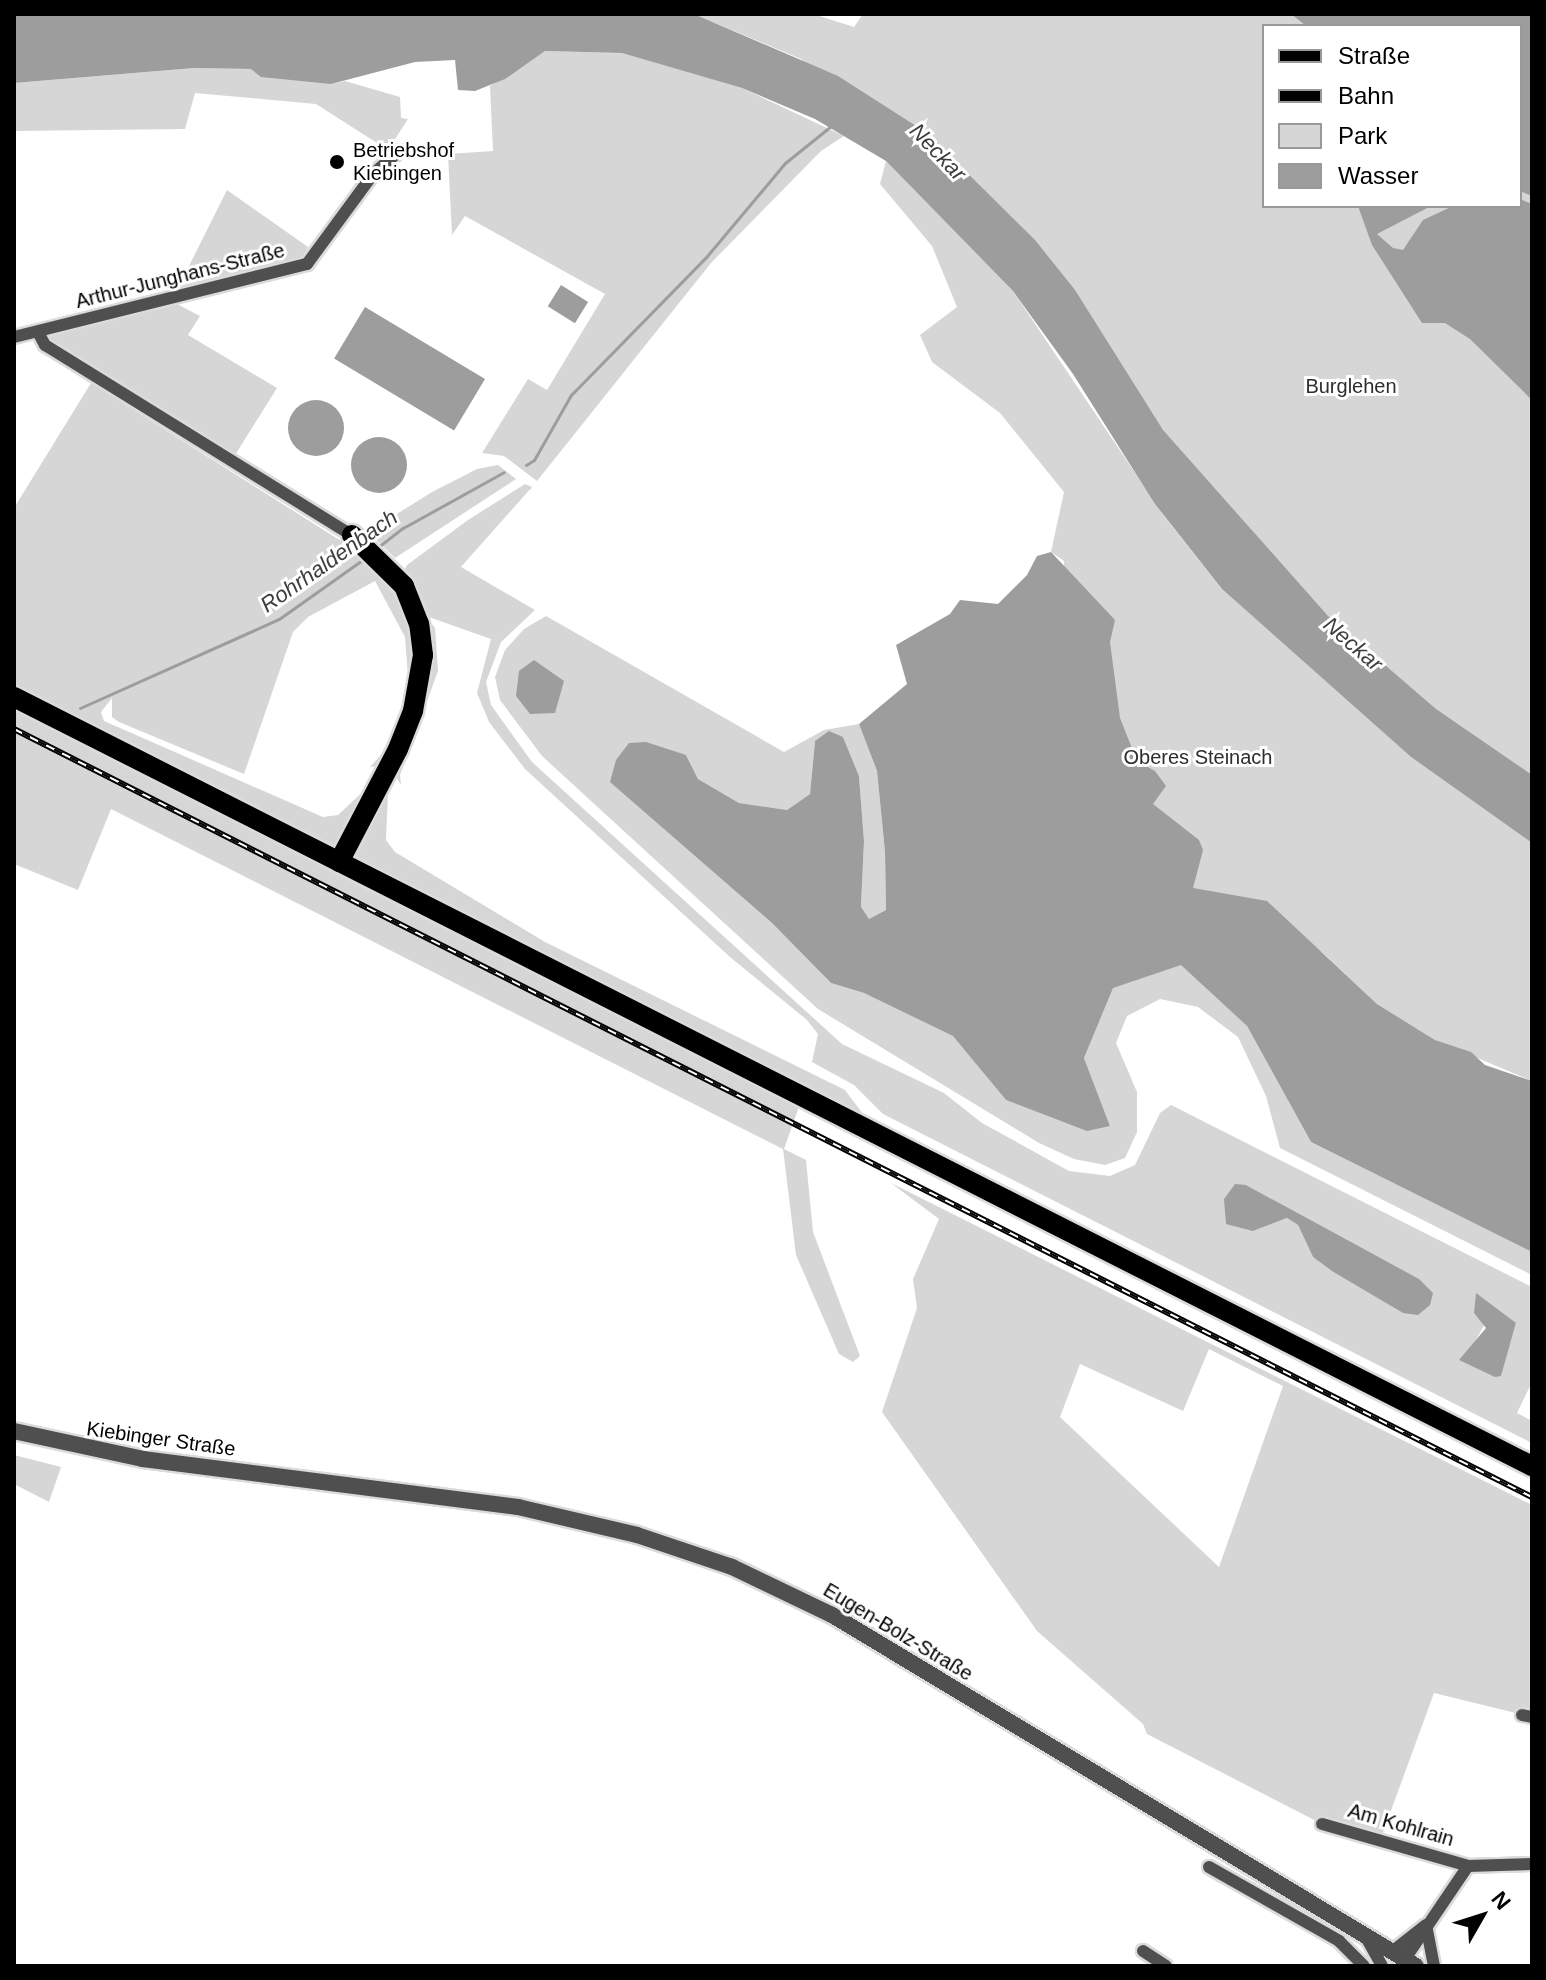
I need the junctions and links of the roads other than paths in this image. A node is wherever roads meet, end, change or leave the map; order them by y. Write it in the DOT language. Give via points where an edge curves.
graph roads {
  1 [pos="399,151"];
  2 [pos="38,332"];
  3 [pos="14,337"];
  4 [pos="356,538"];
  5 [pos="14,697"];
  6 [pos="339,862"];
  7 [pos="14,1431"];
  8 [pos="1532,1466"];
  9 [pos="303,1478"];
  10 [pos="1322,1824"];
  11 [pos="1532,1864"];
  12 [pos="1468,1866"];
  13 [pos="1209,1867"];
  14 [pos="1428,1923"];
  15 [pos="1364,1935"];
  16 [pos="1143,1951"];
  17 [pos="1403,1960"];
  18 [pos="1166,1966"];
  19 [pos="1364,1966"];
  20 [pos="1382,1966"];
  21 [pos="1434,1966"];
  1 -- 2 [label="street, Arthur-Junghans-Straße" via="373,174 307,264"];
  2 -- 3 [label="street, Arthur-Junghans-Straße"];
  2 -- 4 [label="street" via="45,345"];
  4 -- 6 [label="main road" via="404,586 419,624 423,655 413,711 398,749"];
  5 -- 6 [label="main road"];
  6 -- 8 [label="main road"];
  7 -- 9 [label="street, Kiebinger Straße" via="143,1459"];
  9 -- 15 [label="street, Eugen-Bolz-Straße" via="461,1497 560,1516 659,1541 755,1577 832,1615"];
  10 -- 12 [label="street, Am Kohlrain"];
  11 -- 12 [label="street, Am Kohlrain"];
  12 -- 14 [label="street"];
  13 -- 19 [label="street" via="1339,1941"];
  14 -- 17 [label="street"];
  14 -- 21 [label="street" via="1425,1942"];
  15 -- 17 [label="street, Eugen-Bolz-Straße"];
  15 -- 20 [label="street"];
  16 -- 18 [label="street"];
}
